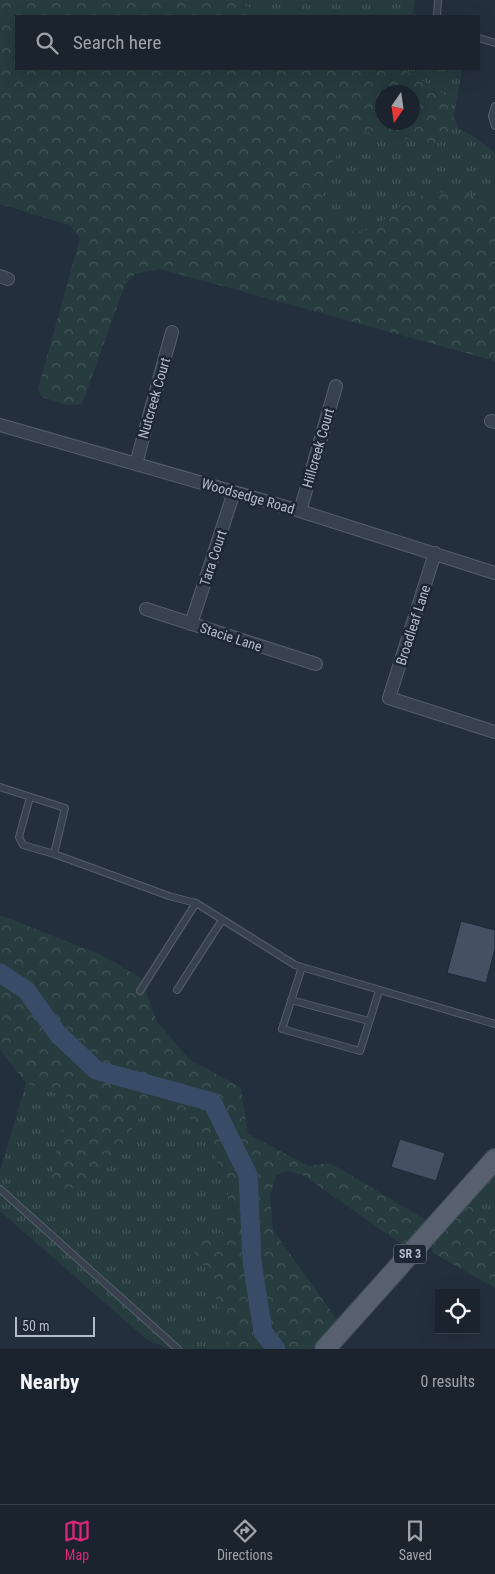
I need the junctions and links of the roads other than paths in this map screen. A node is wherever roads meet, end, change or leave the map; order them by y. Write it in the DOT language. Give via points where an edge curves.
graph roads {
  1 [pos="438,0"];
  2 [pos="437,15"];
  3 [pos="480,38"];
  4 [pos="495,43"];
  5 [pos="495,106"];
  6 [pos="495,126"];
  7 [pos="172,332"];
  8 [pos="336,386"];
  9 [pos="0,425"];
  10 [pos="136,464"];
  11 [pos="234,492"];
  12 [pos="300,511"];
  13 [pos="435,553"];
  14 [pos="495,573"];
  15 [pos="146,609"];
  16 [pos="191,624"];
  17 [pos="316,664"];
  18 [pos="495,732"];
  19 [pos="0,787"];
  20 [pos="30,796"];
  21 [pos="54,854"];
  22 [pos="196,903"];
  23 [pos="222,920"];
  24 [pos="302,968"];
  25 [pos="140,990"];
  26 [pos="177,990"];
  27 [pos="379,991"];
  28 [pos="291,1000"];
  29 [pos="369,1021"];
  30 [pos="495,1024"];
  31 [pos="495,1159"];
  32 [pos="0,1189"];
  33 [pos="178,1349"];
  34 [pos="325,1349"];
  1 -- 2 [label="lane"];
  3 -- 4 [label="lane"];
  5 -- 6 [label="lane" via="492,116"];
  7 -- 10 [label="street, Nutcreek Court"];
  8 -- 12 [label="street, Hillcreek Court"];
  9 -- 10 [label="street, Woodsedge Road"];
  10 -- 11 [label="street, Woodsedge Road"];
  11 -- 12 [label="street, Woodsedge Road"];
  11 -- 16 [label="street, Tara Court"];
  12 -- 13 [label="street, Woodsedge Road"];
  13 -- 14 [label="street, Woodsedge Road"];
  13 -- 18 [label="street, Broadleaf Lane" via="389,698"];
  15 -- 16 [label="street, Stacie Lane"];
  16 -- 17 [label="street, Stacie Lane"];
  19 -- 20 [label="lane"];
  20 -- 21 [label="lane" via="19,837 23,845"];
  20 -- 21 [label="lane" via="65,808"];
  21 -- 22 [label="lane"];
  22 -- 23 [label="lane"];
  22 -- 25 [label="lane"];
  23 -- 24 [label="lane"];
  23 -- 26 [label="lane"];
  24 -- 27 [label="lane"];
  24 -- 28 [label="lane"];
  27 -- 29 [label="lane"];
  27 -- 30 [label="lane"];
  28 -- 29 [label="lane"];
  28 -- 29 [label="lane" via="282,1029 360,1051"];
  31 -- 34 [label="main road, SR 3"];
  32 -- 33 [label="lane"];
}
